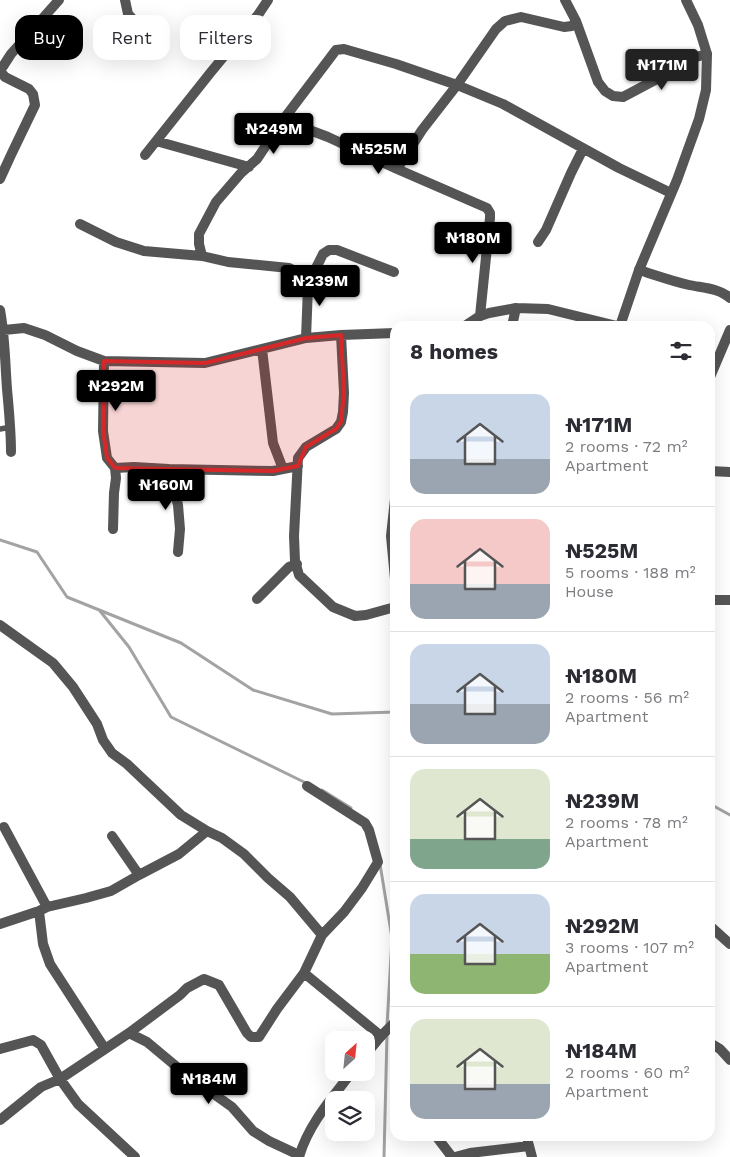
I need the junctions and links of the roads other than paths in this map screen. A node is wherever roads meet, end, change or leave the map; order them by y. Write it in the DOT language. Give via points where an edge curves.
graph roads {
  1 [pos="59,0"];
  2 [pos="125,0"];
  3 [pos="268,0"];
  4 [pos="565,0"];
  5 [pos="686,0"];
  6 [pos="129,15"];
  7 [pos="576,21"];
  8 [pos="706,54"];
  9 [pos="457,85"];
  10 [pos="283,120"];
  11 [pos="156,141"];
  12 [pos="583,149"];
  13 [pos="145,156"];
  14 [pos="249,166"];
  15 [pos="397,169"];
  16 [pos="0,179"];
  17 [pos="671,193"];
  18 [pos="80,224"];
  19 [pos="538,242"];
  20 [pos="202,256"];
  21 [pos="639,270"];
  22 [pos="394,272"];
  23 [pos="305,279"];
  24 [pos="730,298"];
  25 [pos="516,308"];
  26 [pos="0,310"];
  27 [pos="480,316"];
  28 [pos="472,321"];
  29 [pos="513,321"];
  30 [pos="597,321"];
  31 [pos="620,321"];
  32 [pos="4,330"];
  33 [pos="730,330"];
  34 [pos="390,333"];
  35 [pos="341,335"];
  36 [pos="306,338"];
  37 [pos="262,349"];
  38 [pos="104,361"];
  39 [pos="715,365"];
  40 [pos="3,389"];
  41 [pos="11,427"];
  42 [pos="0,430"];
  43 [pos="11,452"];
  44 [pos="298,466"];
  45 [pos="115,468"];
  46 [pos="169,469"];
  47 [pos="283,469"];
  48 [pos="715,471"];
  49 [pos="730,472"];
  50 [pos="113,529"];
  51 [pos="178,552"];
  52 [pos="297,564"];
  53 [pos="257,599"];
  54 [pos="715,600"];
  55 [pos="730,600"];
  56 [pos="390,608"];
  57 [pos="0,625"];
  58 [pos="308,786"];
  59 [pos="4,827"];
  60 [pos="207,831"];
  61 [pos="112,836"];
  62 [pos="139,874"];
  63 [pos="43,909"];
  64 [pos="0,924"];
  65 [pos="715,930"];
  66 [pos="322,935"];
  67 [pos="730,944"];
  68 [pos="304,973"];
  69 [pos="390,1027"];
  70 [pos="130,1033"];
  71 [pos="381,1036"];
  72 [pos="375,1043"];
  73 [pos="715,1046"];
  74 [pos="0,1049"];
  75 [pos="105,1049"];
  76 [pos="730,1060"];
  77 [pos="60,1079"];
  78 [pos="345,1081"];
  79 [pos="0,1120"];
  80 [pos="440,1141"];
  81 [pos="529,1141"];
  82 [pos="299,1156"];
  83 [pos="135,1157"];
  84 [pos="453,1157"];
  85 [pos="532,1157"];
  1 -- 16 [label="street" via="0,71 29,89 35,105"];
  2 -- 6 [label="street"];
  3 -- 11 [label="street"];
  4 -- 7 [label="street"];
  5 -- 8 [label="street" via="698,25"];
  7 -- 8 [label="street" via="598,82 614,96 623,97"];
  7 -- 9 [label="street" via="572,26 564,27 521,17 505,21"];
  8 -- 17 [label="street" via="706,90 699,119"];
  9 -- 10 [label="street" via="396,64 344,49 336,50"];
  9 -- 12 [label="street" via="502,104"];
  9 -- 15 [label="street"];
  10 -- 14 [label="street"];
  10 -- 15 [label="street"];
  11 -- 13 [label="street"];
  11 -- 14 [label="street"];
  12 -- 17 [label="street"];
  12 -- 19 [label="street"];
  14 -- 20 [label="street" via="216,202 204,224 199,244"];
  15 -- 27 [label="street" via="487,208 490,213"];
  17 -- 21 [label="street"];
  18 -- 20 [label="street" via="116,242 144,251"];
  20 -- 23 [label="street" via="289,268"];
  21 -- 24 [label="street" via="717,290"];
  21 -- 31 [label="street"];
  22 -- 23 [label="street" via="337,250 328,250"];
  23 -- 36 [label="street" via="308,287"];
  25 -- 27 [label="street"];
  25 -- 29 [label="street"];
  25 -- 30 [label="street" via="548,309"];
  26 -- 32 [label="street"];
  27 -- 28 [label="street"];
  32 -- 38 [label="street" via="24,328"];
  32 -- 40 [label="street"];
  33 -- 39 [label="street"];
  34 -- 35 [label="street"];
  35 -- 36 [label="street"];
  35 -- 44 [label="street" via="344,393 341,422 336,429 306,447 298,458"];
  36 -- 37 [label="street"];
  37 -- 38 [label="street" via="205,363"];
  37 -- 47 [label="street" via="273,443"];
  38 -- 45 [label="street" via="103,431 107,458"];
  40 -- 41 [label="street"];
  41 -- 42 [label="lane"];
  41 -- 43 [label="street"];
  44 -- 47 [label="street"];
  44 -- 52 [label="street" via="294,536"];
  45 -- 46 [label="street"];
  45 -- 50 [label="street"];
  46 -- 47 [label="street"];
  46 -- 51 [label="street" via="178,505"];
  48 -- 49 [label="street"];
  52 -- 53 [label="street"];
  52 -- 56 [label="street" via="299,575 333,607 355,616"];
  54 -- 55 [label="street"];
  57 -- 60 [label="street" via="53,664 74,687 112,753 181,815"];
  58 -- 66 [label="street" via="365,823 370,830 378,862 344,912"];
  59 -- 63 [label="street"];
  60 -- 62 [label="street" via="179,854"];
  60 -- 66 [label="street" via="244,854 290,897"];
  61 -- 62 [label="street"];
  62 -- 63 [label="street" via="111,891"];
  63 -- 64 [label="street"];
  63 -- 75 [label="street" via="44,944 50,964"];
  65 -- 67 [label="street"];
  66 -- 68 [label="street"];
  68 -- 70 [label="street" via="259,1037 251,1037 247,1033 219,985 204,979 187,988"];
  68 -- 71 [label="street"];
  69 -- 71 [label="street"];
  70 -- 75 [label="street"];
  70 -- 82 [label="street" via="147,1042 232,1107 253,1131"];
  71 -- 72 [label="street"];
  73 -- 76 [label="street"];
  74 -- 77 [label="street" via="33,1040 41,1045"];
  75 -- 77 [label="street"];
  77 -- 79 [label="street" via="41,1087"];
  77 -- 83 [label="street" via="78,1104"];
  78 -- 82 [label="street" via="311,1129"];
  80 -- 84 [label="street"];
  81 -- 84 [label="street"];
  81 -- 85 [label="street"];
}
